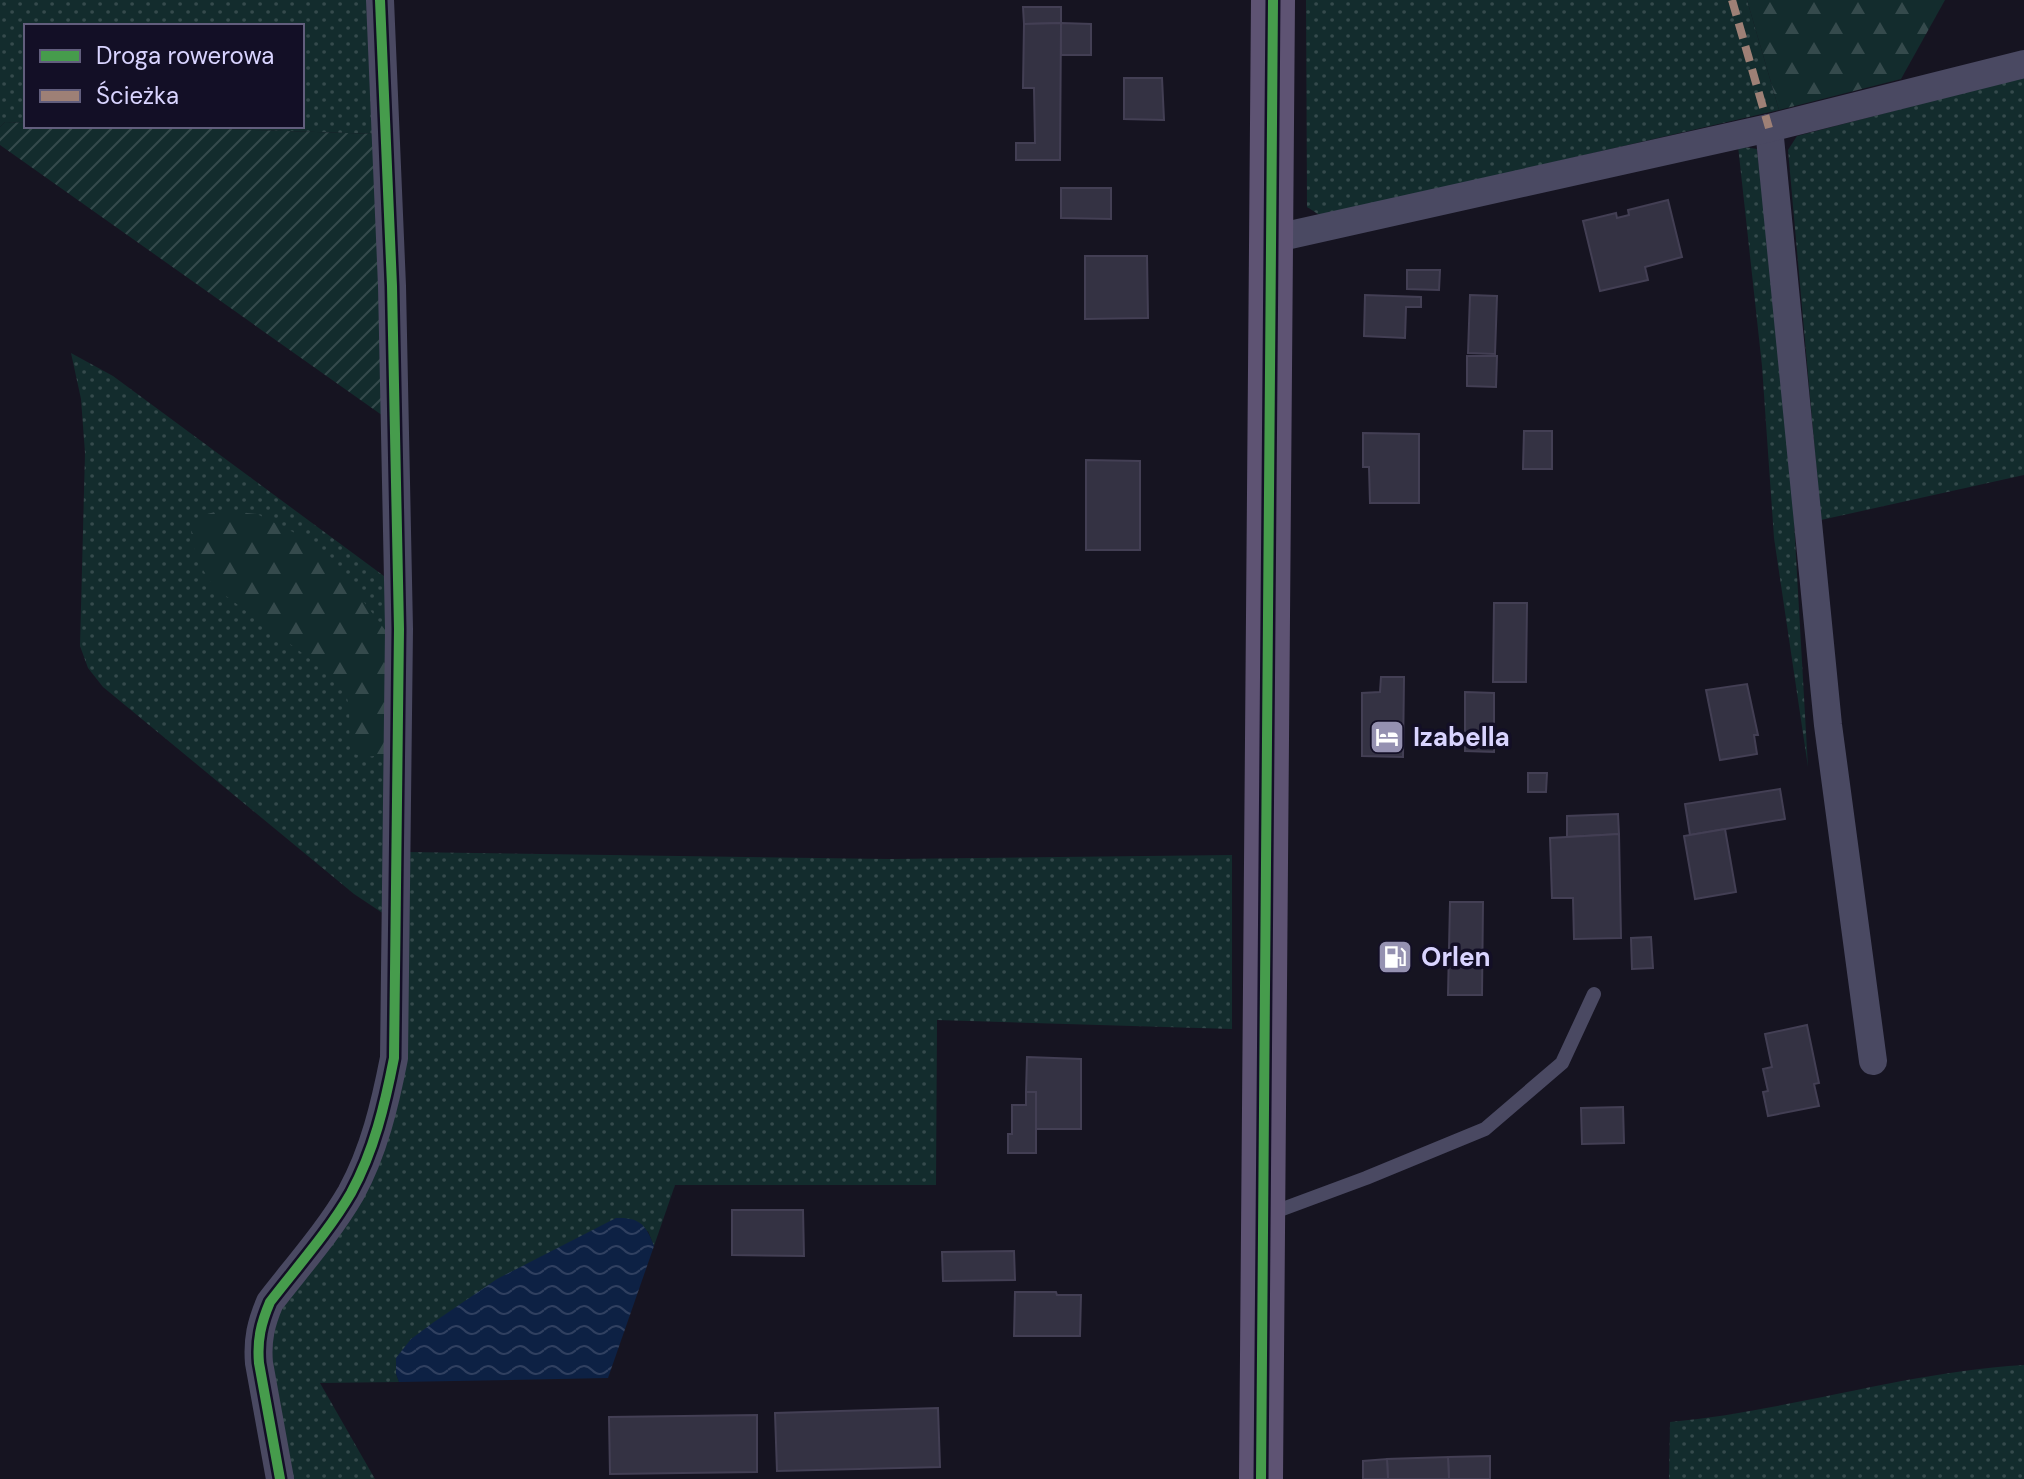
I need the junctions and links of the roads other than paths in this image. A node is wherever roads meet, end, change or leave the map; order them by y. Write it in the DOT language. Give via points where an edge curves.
graph roads {
  1 [pos="380,0"];
  2 [pos="1273,0"];
  3 [pos="2024,64"];
  4 [pos="1769,128"];
  5 [pos="1272,239"];
  6 [pos="1594,994"];
  7 [pos="1873,1061"];
  8 [pos="1261,1217"];
  9 [pos="280,1479"];
  10 [pos="1261,1479"];
  1 -- 9 [label="street" via="399,629 394,1058 372,1147 351,1193 270,1302 262,1321 259,1363"];
  2 -- 5 [label="main road"];
  3 -- 4 [label="street"];
  4 -- 5 [label="street"];
  4 -- 7 [label="street" via="1828,725"];
  5 -- 8 [label="main road"];
  6 -- 8 [label="lane" via="1562,1063 1485,1129"];
  8 -- 10 [label="main road"];
}
